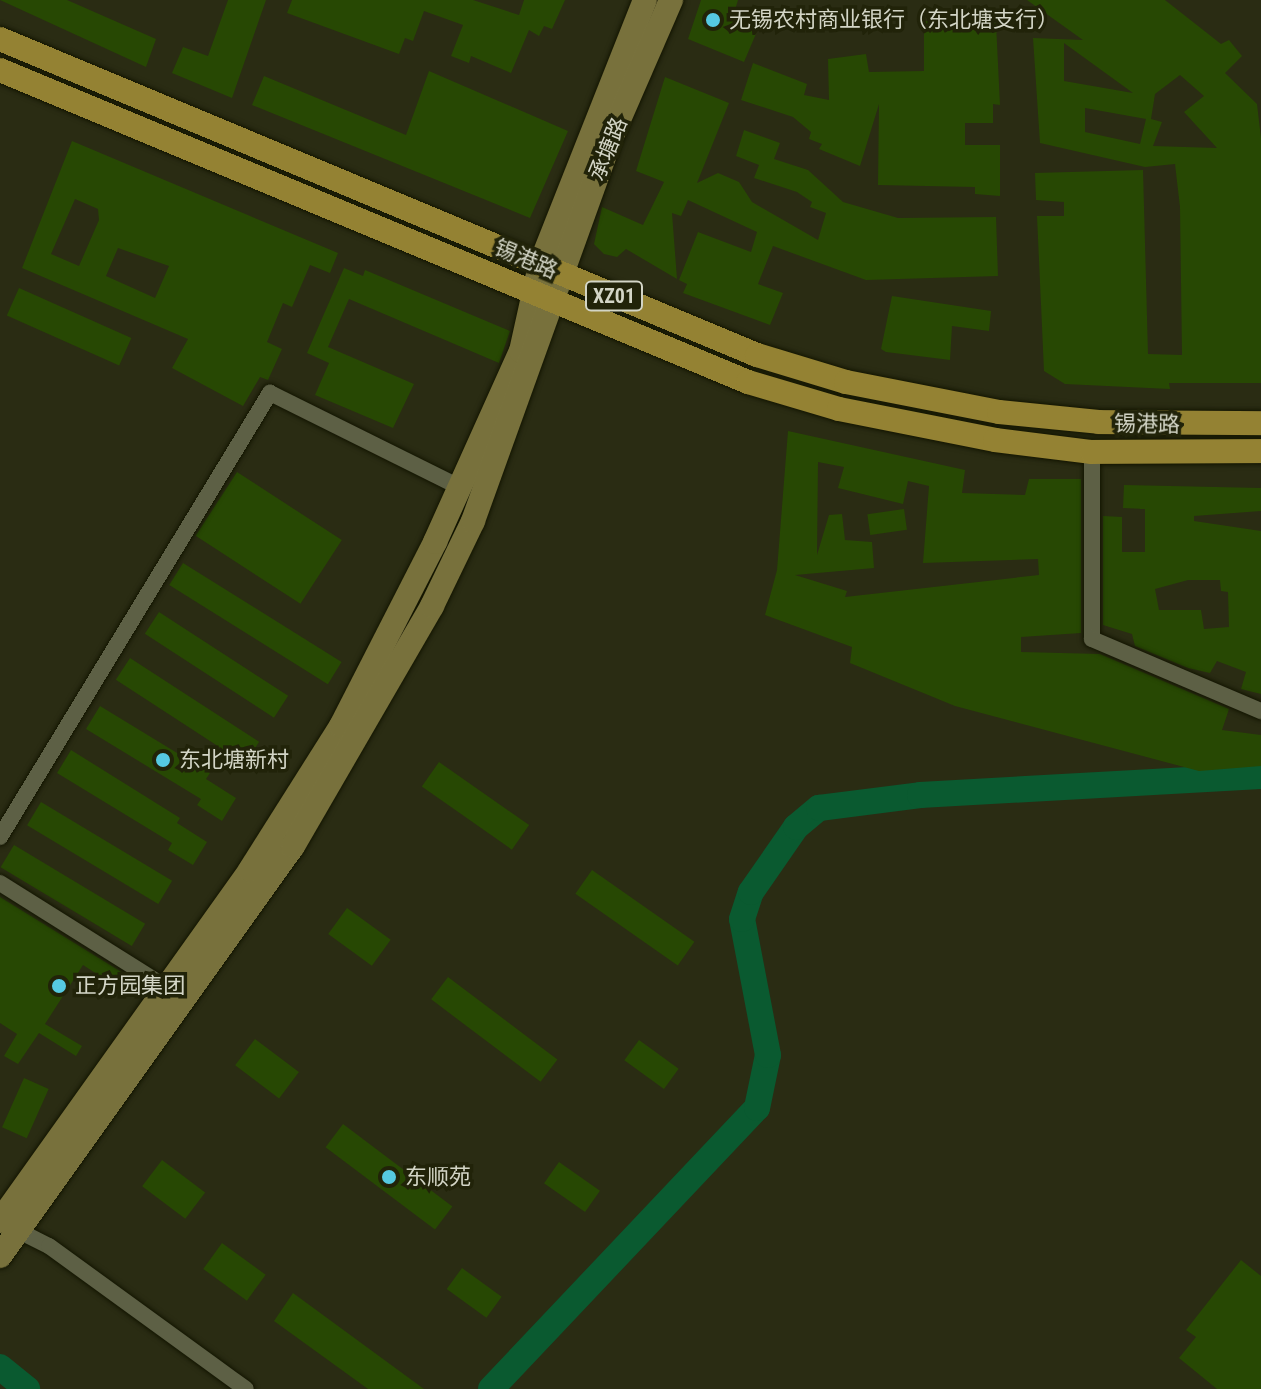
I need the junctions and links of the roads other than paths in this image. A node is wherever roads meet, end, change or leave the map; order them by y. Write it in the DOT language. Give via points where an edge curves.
graph roads {
  1 [pos="645,0"];
  2 [pos="671,0"];
  3 [pos="0,39"];
  4 [pos="0,70"];
  5 [pos="551,269"];
  6 [pos="543,297"];
  7 [pos="1261,423"];
  8 [pos="1261,451"];
  9 [pos="1092,452"];
  10 [pos="457,486"];
  11 [pos="1261,711"];
  12 [pos="0,837"];
  13 [pos="0,883"];
  14 [pos="166,987"];
  15 [pos="7,1225"];
  16 [pos="0,1256"];
  17 [pos="246,1389"];
  1 -- 5 [label="street, 承塘路"];
  2 -- 5 [label="street, 承塘路"];
  3 -- 5 [label="main road, 锡港路 / XZ01"];
  4 -- 6 [label="main road, 锡港路 / XZ01"];
  5 -- 6 [label="street, 承塘路"];
  5 -- 7 [label="main road, 锡港路 / XZ01" via="757,355 885,390 1042,418"];
  6 -- 9 [label="main road, 锡港路 / XZ01" via="748,382 839,409"];
  6 -- 10 [label="street"];
  6 -- 15 [label="street" via="473,521 354,750"];
  8 -- 9 [label="main road, 锡港路 / XZ01"];
  9 -- 11 [label="street" via="1092,639"];
  10 -- 12 [label="street" via="270,393"];
  10 -- 14 [label="street" via="341,726 250,870"];
  13 -- 14 [label="street"];
  14 -- 15 [label="street"];
  15 -- 16 [label="street"];
  15 -- 17 [label="street"];
}
